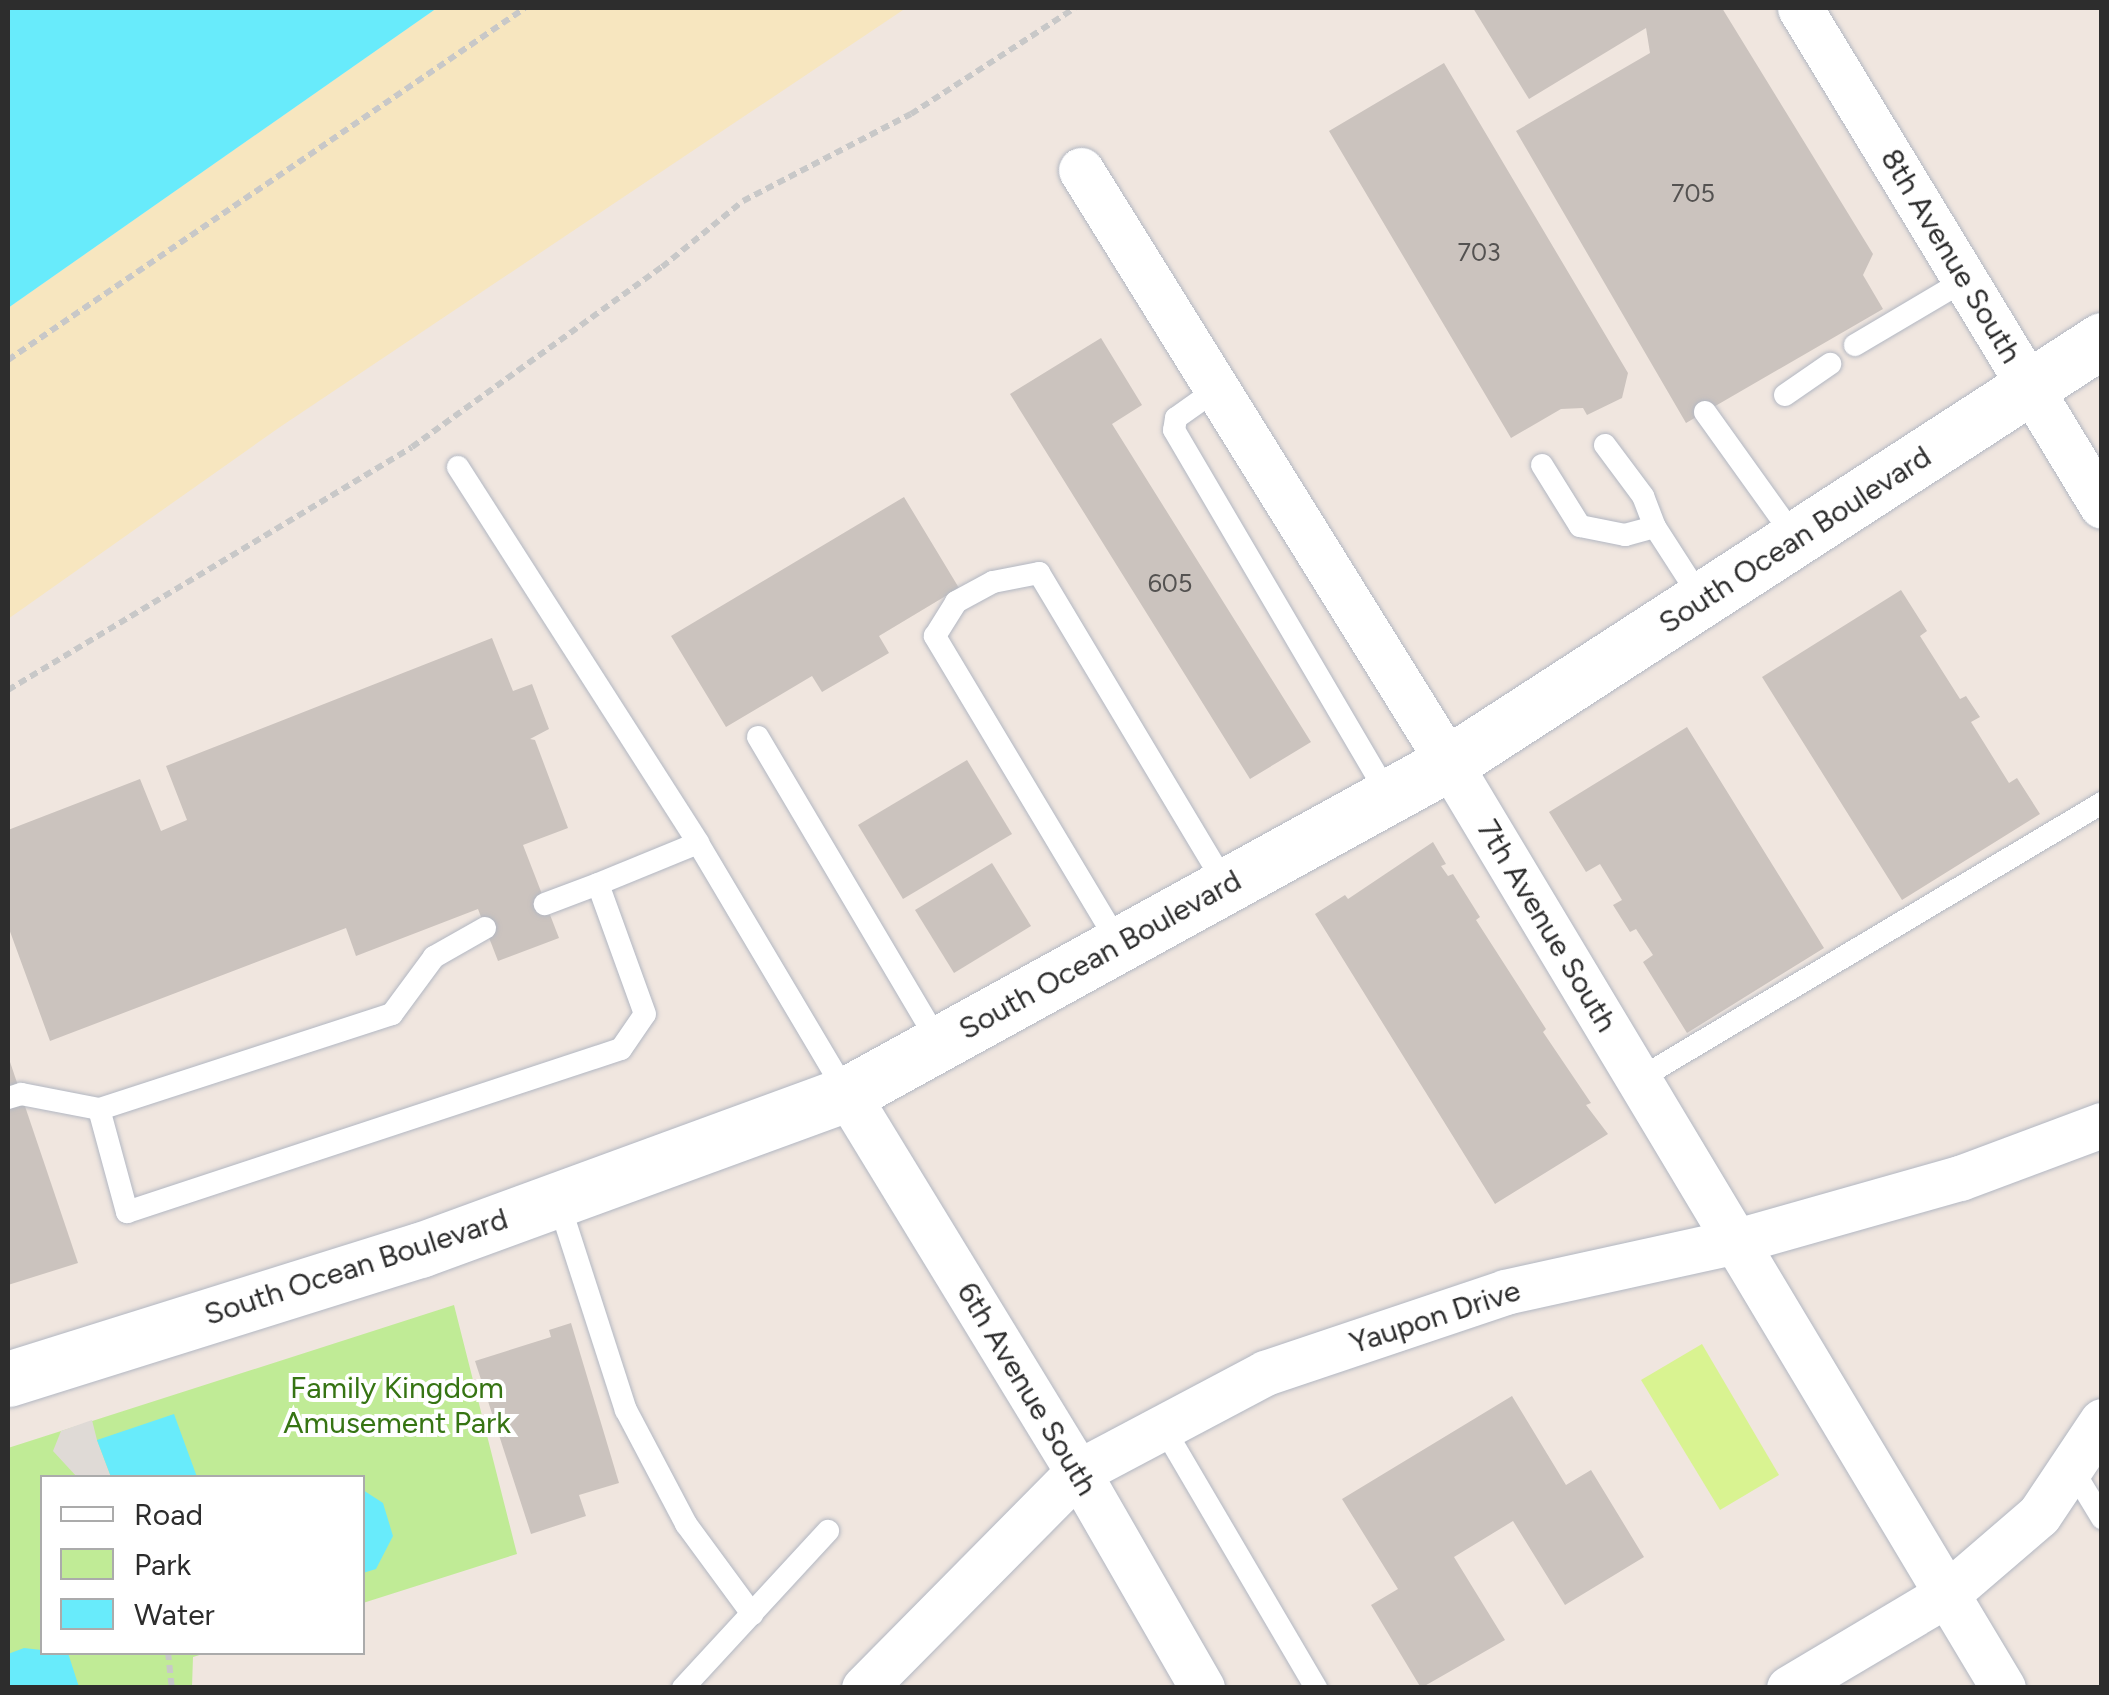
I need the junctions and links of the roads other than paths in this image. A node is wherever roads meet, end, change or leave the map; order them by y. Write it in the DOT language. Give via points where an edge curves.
graph roads {
  1 [pos="1800,8"];
  2 [pos="1081,170"];
  3 [pos="1965,280"];
  4 [pos="2102,340"];
  5 [pos="1855,345"];
  6 [pos="1830,364"];
  7 [pos="1217,388"];
  8 [pos="2030,388"];
  9 [pos="1785,395"];
  10 [pos="1705,412"];
  11 [pos="1605,444"];
  12 [pos="458,466"];
  13 [pos="1542,466"];
  14 [pos="2102,506"];
  15 [pos="1655,527"];
  16 [pos="1798,541"];
  17 [pos="1702,600"];
  18 [pos="758,736"];
  19 [pos="1449,762"];
  20 [pos="1390,796"];
  21 [pos="2102,803"];
  22 [pos="698,844"];
  23 [pos="598,884"];
  24 [pos="1226,885"];
  25 [pos="545,904"];
  26 [pos="485,928"];
  27 [pos="1119,944"];
  28 [pos="939,1043"];
  29 [pos="1638,1079"];
  30 [pos="846,1094"];
  31 [pos="8,1098"];
  32 [pos="99,1109"];
  33 [pos="2102,1125"];
  34 [pos="558,1200"];
  35 [pos="1737,1242"];
  36 [pos="8,1378"];
  37 [pos="2102,1421"];
  38 [pos="1163,1427"];
  39 [pos="2071,1466"];
  40 [pos="1078,1472"];
  41 [pos="2102,1518"];
  42 [pos="828,1530"];
  43 [pos="1947,1594"];
  44 [pos="752,1614"];
  45 [pos="683,1688"];
  46 [pos="864,1688"];
  47 [pos="1202,1688"];
  48 [pos="1316,1688"];
  49 [pos="1790,1688"];
  50 [pos="2003,1688"];
  1 -- 3 [label="street, 8th Avenue South"];
  2 -- 7 [label="street, 7th Avenue South"];
  3 -- 5 [label="lane"];
  3 -- 8 [label="street, 8th Avenue South"];
  4 -- 8 [label="main road, South Ocean Boulevard"];
  6 -- 9 [label="lane"];
  7 -- 19 [label="street, 7th Avenue South"];
  7 -- 20 [label="lane" via="1176,418 1174,430"];
  8 -- 14 [label="street, 8th Avenue South"];
  8 -- 16 [label="main road, South Ocean Boulevard"];
  10 -- 16 [label="lane"];
  11 -- 15 [label="lane" via="1643,496"];
  12 -- 22 [label="lane"];
  13 -- 15 [label="lane" via="1580,526 1625,535"];
  15 -- 17 [label="lane"];
  16 -- 17 [label="main road, South Ocean Boulevard"];
  17 -- 19 [label="main road, South Ocean Boulevard"];
  18 -- 28 [label="lane"];
  19 -- 20 [label="main road, South Ocean Boulevard"];
  19 -- 29 [label="street, 7th Avenue South"];
  20 -- 24 [label="main road, South Ocean Boulevard"];
  21 -- 29 [label="lane"];
  22 -- 23 [label="lane"];
  22 -- 30 [label="lane"];
  23 -- 25 [label="lane"];
  23 -- 32 [label="lane" via="645,1014 622,1049 127,1212"];
  24 -- 27 [label="main road, South Ocean Boulevard"];
  24 -- 27 [label="lane" via="1039,574 956,602 934,636"];
  26 -- 32 [label="lane" via="434,958 392,1014"];
  27 -- 28 [label="main road, South Ocean Boulevard"];
  28 -- 30 [label="main road, South Ocean Boulevard"];
  29 -- 35 [label="street, 7th Avenue South"];
  30 -- 34 [label="main road, South Ocean Boulevard"];
  30 -- 40 [label="street, 6th Avenue South"];
  31 -- 32 [label="lane" via="21,1094"];
  33 -- 35 [label="street, Yaupon Drive" via="1960,1178"];
  34 -- 36 [label="main road, South Ocean Boulevard" via="420,1250"];
  34 -- 44 [label="lane" via="626,1410 686,1524"];
  35 -- 38 [label="street, Yaupon Drive" via="1505,1292 1264,1373"];
  35 -- 43 [label="street, 7th Avenue South"];
  37 -- 39 [label="street"];
  38 -- 40 [label="street, Yaupon Drive"];
  38 -- 48 [label="lane"];
  39 -- 41 [label="lane"];
  39 -- 43 [label="street" via="2039,1515"];
  40 -- 46 [label="street, Yaupon Drive"];
  40 -- 47 [label="street, 6th Avenue South"];
  42 -- 44 [label="lane"];
  43 -- 49 [label="street"];
  43 -- 50 [label="street, 7th Avenue South"];
  44 -- 45 [label="lane"];
}
